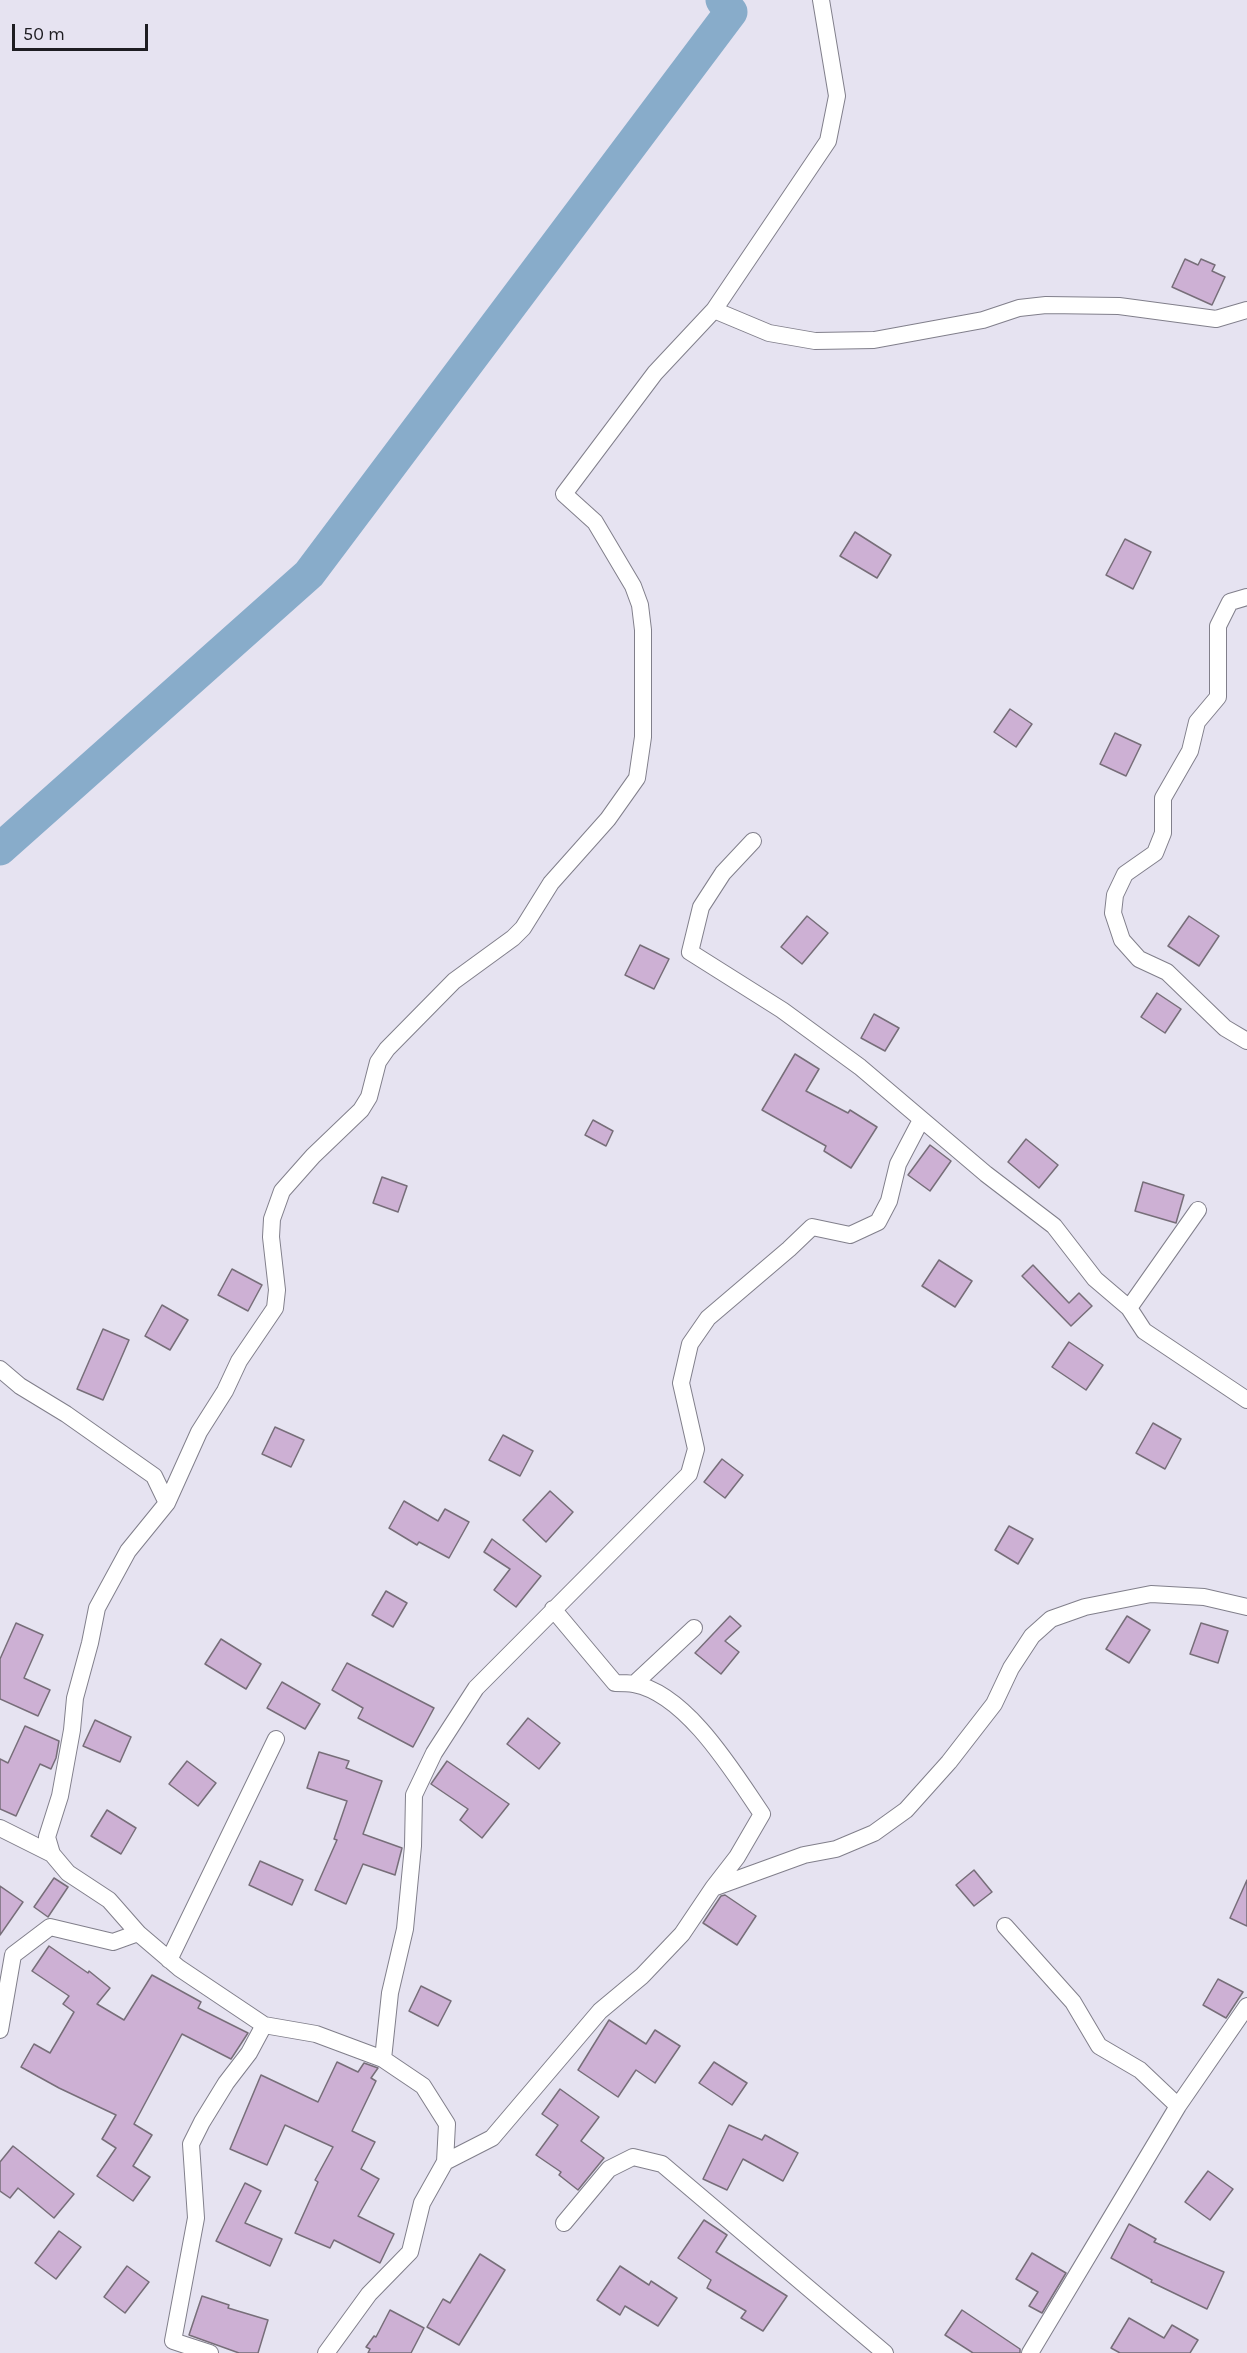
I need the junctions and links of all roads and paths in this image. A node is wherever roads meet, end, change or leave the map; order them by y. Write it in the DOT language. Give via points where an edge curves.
graph roads {
  1 [pos="821,0"];
  2 [pos="714,310"];
  3 [pos="1247,310"];
  4 [pos="1247,597"];
  5 [pos="753,841"];
  6 [pos="1247,1041"];
  7 [pos="921,1120"];
  8 [pos="1198,1210"];
  9 [pos="1129,1308"];
  10 [pos="0,1369"];
  11 [pos="1247,1400"];
  12 [pos="167,1503"];
  13 [pos="1247,1607"];
  14 [pos="553,1609"];
  15 [pos="694,1628"];
  16 [pos="634,1684"];
  17 [pos="276,1739"];
  18 [pos="0,1828"];
  19 [pos="52,1854"];
  20 [pos="713,1888"];
  21 [pos="1005,1926"];
  22 [pos="138,1933"];
  23 [pos="169,1960"];
  24 [pos="1247,2006"];
  25 [pos="264,2025"];
  26 [pos="0,2030"];
  27 [pos="383,2059"];
  28 [pos="1178,2106"];
  29 [pos="445,2162"];
  30 [pos="564,2223"];
  31 [pos="210,2353"];
  32 [pos="326,2353"];
  33 [pos="885,2353"];
  34 [pos="1030,2353"];
  1 -- 2 [label="street" via="837,96 828,141"];
  2 -- 3 [label="street" via="769,333 815,341 874,340 983,320 1019,308 1119,306 1216,319"];
  2 -- 12 [label="street" via="655,372 564,494 595,522 640,605 643,737 637,778 608,819 551,883 523,928 454,981 387,1049 378,1062 369,1097 361,1110 282,1191 272,1219 275,1308 199,1432"];
  4 -- 6 [label="street" via="1230,602 1218,626 1218,697 1197,722 1190,751 1163,798 1163,833 1155,853 1125,874 1115,895 1113,914 1122,940 1139,959 1167,972 1225,1028"];
  5 -- 7 [label="street" via="723,873 701,908 690,952 782,1010 860,1067"];
  7 -- 9 [label="street" via="1054,1226 1095,1279"];
  7 -- 14 [label="street" via="897,1164 889,1201 878,1222 850,1235 812,1227 708,1318 690,1344 681,1383 696,1449 689,1474"];
  8 -- 9 [label="street"];
  9 -- 11 [label="street" via="1144,1331"];
  10 -- 12 [label="street" via="154,1476"];
  12 -- 19 [label="street" via="128,1551 97,1608 75,1698 60,1796 47,1837"];
  13 -- 20 [label="street" via="1204,1597 1151,1594 1051,1618 1032,1636 994,1704 906,1810 874,1833 836,1849 804,1855"];
  14 -- 16 [label="street" via="615,1683"];
  14 -- 27 [label="street" via="476,1688 434,1753 414,1795 405,1929 390,1993"];
  15 -- 16 [label="street"];
  16 -- 20 [label="street" via="655,1692 695,1722 762,1815"];
  17 -- 23 [label="street"];
  18 -- 19 [label="street"];
  19 -- 22 [label="street" via="68,1873 109,1900"];
  20 -- 29 [label="street" via="682,1934 642,1976 600,2011 492,2138"];
  21 -- 28 [label="street" via="1073,2002 1099,2046 1140,2070"];
  22 -- 23 [label="street"];
  22 -- 26 [label="street" via="113,1942 50,1927 13,1955"];
  23 -- 25 [label="street"];
  24 -- 28 [label="street"];
  25 -- 27 [label="street" via="316,2034"];
  25 -- 31 [label="street" via="192,2144 196,2218 173,2341"];
  27 -- 29 [label="street" via="423,2086 447,2124"];
  28 -- 34 [label="street"];
  29 -- 32 [label="street" via="422,2203 410,2252 369,2294"];
  30 -- 33 [label="street" via="609,2169 633,2157 662,2164"];
}
